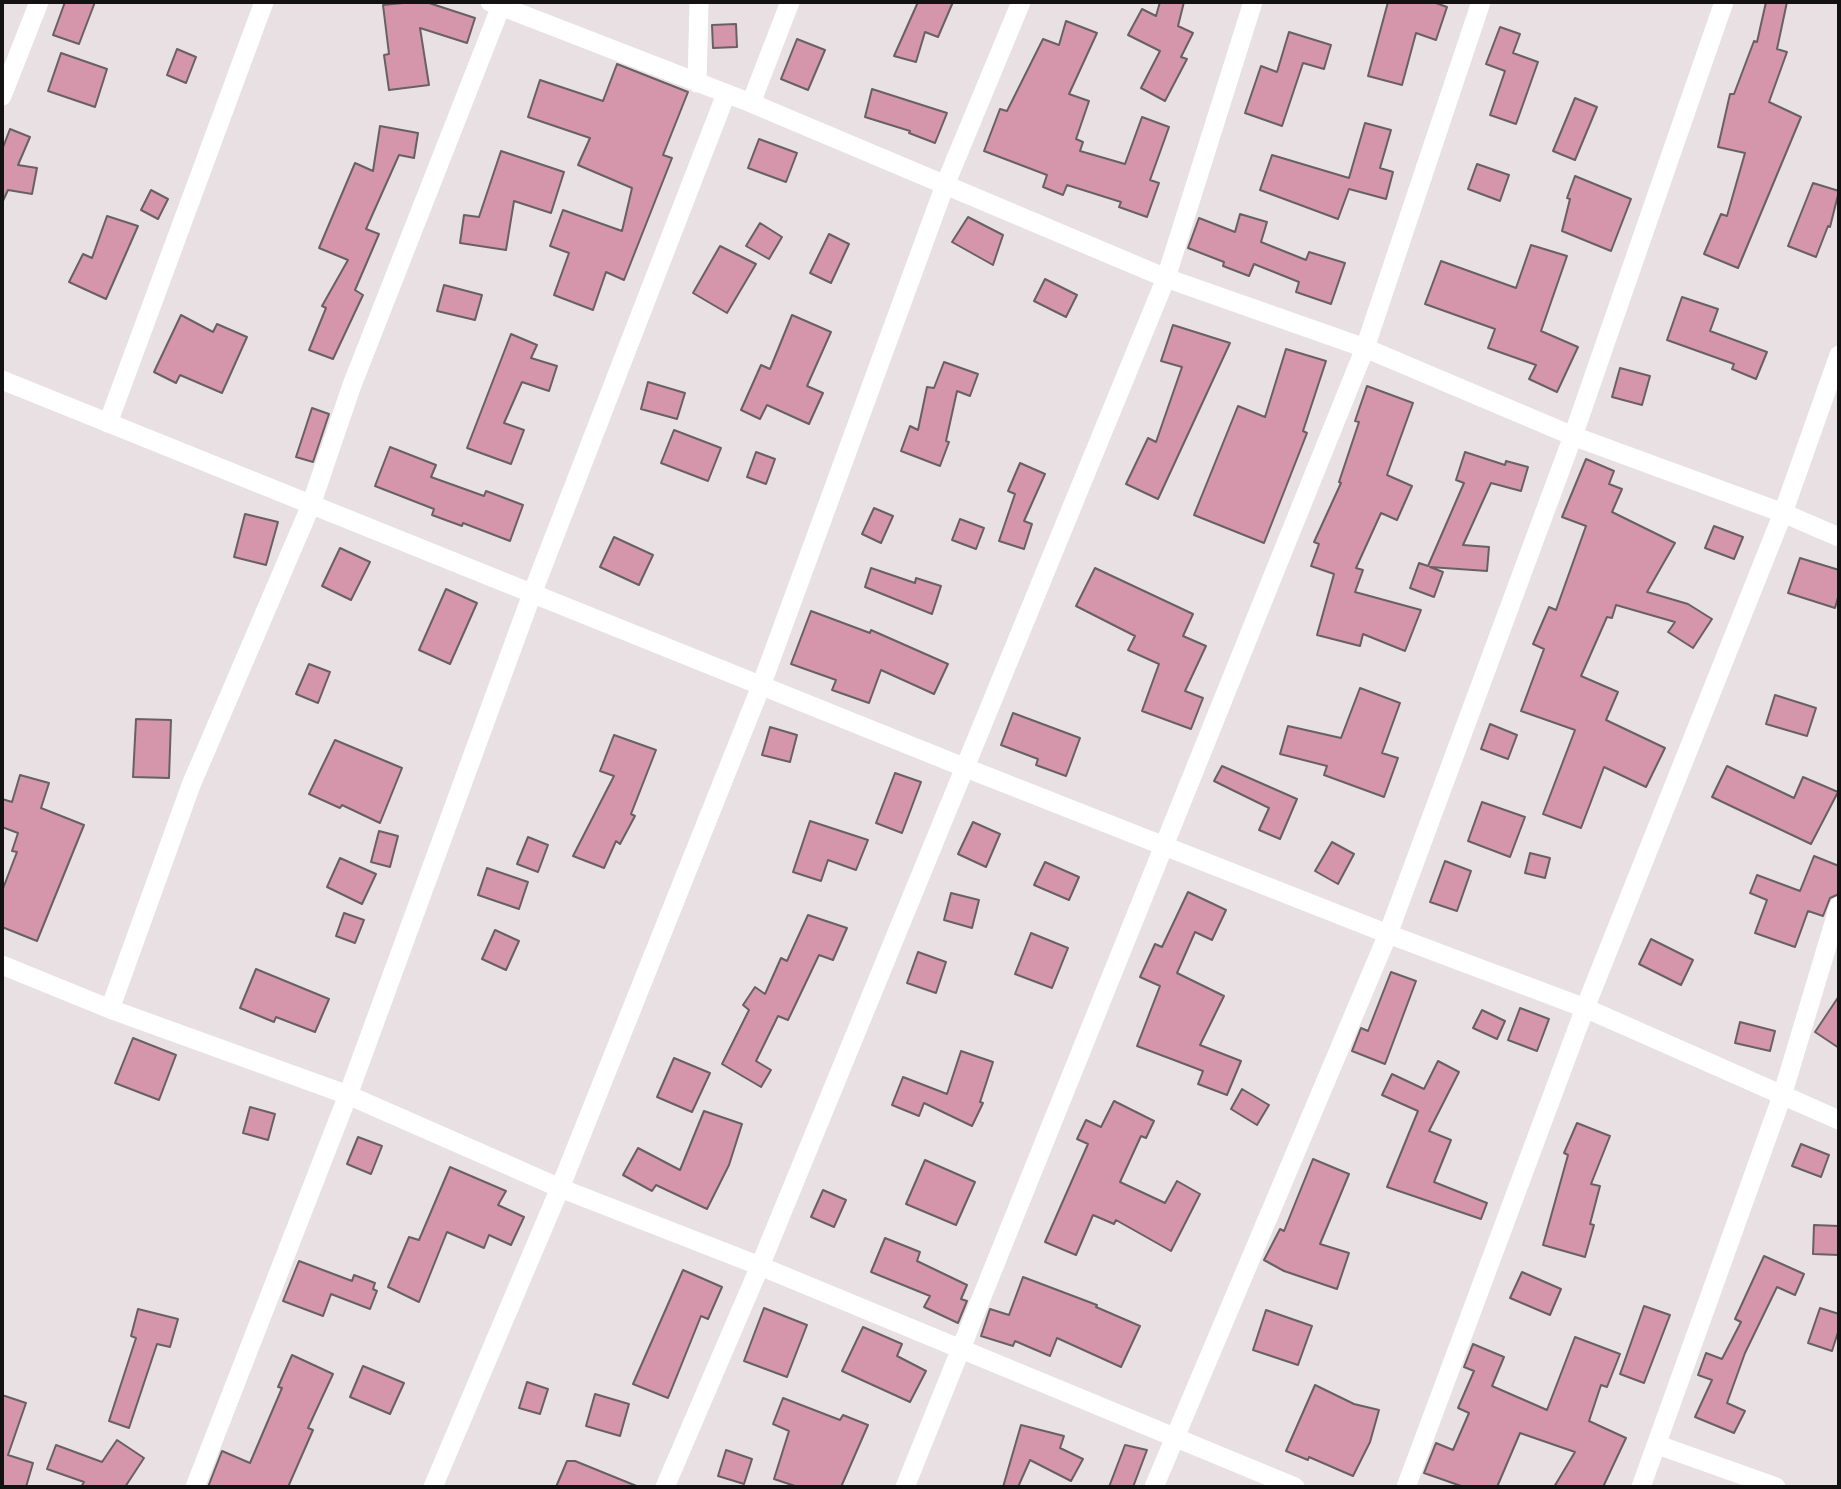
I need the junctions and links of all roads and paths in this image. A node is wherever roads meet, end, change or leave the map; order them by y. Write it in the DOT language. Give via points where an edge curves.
graph roads {
  1 [pos="39,2"];
  2 [pos="264,2"];
  3 [pos="699,2"];
  4 [pos="790,2"];
  5 [pos="1021,2"];
  6 [pos="1253,2"];
  7 [pos="1481,2"];
  8 [pos="1724,2"];
  9 [pos="496,4"];
  10 [pos="697,83"];
  11 [pos="726,94"];
  12 [pos="2,96"];
  13 [pos="751,103"];
  14 [pos="945,185"];
  15 [pos="1166,278"];
  16 [pos="1365,348"];
  17 [pos="1839,355"];
  18 [pos="2,380"];
  19 [pos="108,423"];
  20 [pos="1573,436"];
  21 [pos="311,505"];
  22 [pos="1783,513"];
  23 [pos="1839,537"];
  24 [pos="532,594"];
  25 [pos="761,686"];
  26 [pos="966,768"];
  27 [pos="1164,846"];
  28 [pos="1839,906"];
  29 [pos="1388,934"];
  30 [pos="2,965"];
  31 [pos="1585,1008"];
  32 [pos="110,1009"];
  33 [pos="348,1095"];
  34 [pos="1782,1096"];
  35 [pos="1839,1120"];
  36 [pos="560,1188"];
  37 [pos="760,1266"];
  38 [pos="959,1348"];
  39 [pos="1173,1437"];
  40 [pos="1658,1446"];
  41 [pos="195,1487"];
  42 [pos="433,1487"];
  43 [pos="665,1487"];
  44 [pos="905,1487"];
  45 [pos="1154,1487"];
  46 [pos="1295,1487"];
  47 [pos="1406,1487"];
  48 [pos="1641,1487"];
  49 [pos="1776,1487"];
  1 -- 12 [label="street"];
  2 -- 19 [label="street"];
  3 -- 10 [label="street"];
  4 -- 13 [label="street"];
  5 -- 14 [label="street"];
  6 -- 15 [label="street"];
  7 -- 16 [label="street"];
  8 -- 20 [label="street"];
  9 -- 10 [label="street"];
  9 -- 21 [label="street"];
  10 -- 11 [label="street"];
  11 -- 13 [label="street"];
  11 -- 24 [label="street"];
  13 -- 14 [label="street"];
  14 -- 15 [label="street"];
  14 -- 25 [label="street"];
  15 -- 16 [label="street"];
  15 -- 26 [label="street"];
  16 -- 20 [label="street"];
  16 -- 27 [label="street"];
  17 -- 22 [label="street"];
  18 -- 19 [label="street"];
  19 -- 21 [label="street"];
  20 -- 22 [label="street"];
  20 -- 29 [label="street"];
  21 -- 24 [label="street"];
  21 -- 32 [label="street" via="191,785"];
  22 -- 23 [label="street"];
  22 -- 31 [label="street"];
  24 -- 25 [label="street"];
  24 -- 33 [label="street"];
  25 -- 26 [label="street"];
  25 -- 36 [label="street"];
  26 -- 27 [label="street"];
  26 -- 37 [label="street"];
  27 -- 29 [label="street"];
  27 -- 38 [label="street"];
  28 -- 34 [label="street"];
  29 -- 31 [label="street"];
  29 -- 39 [label="street"];
  30 -- 32 [label="street"];
  31 -- 34 [label="street"];
  31 -- 47 [label="street"];
  32 -- 33 [label="street"];
  33 -- 36 [label="street"];
  33 -- 41 [label="street"];
  34 -- 35 [label="street"];
  34 -- 40 [label="street"];
  36 -- 37 [label="street"];
  36 -- 42 [label="street"];
  37 -- 38 [label="street"];
  37 -- 43 [label="street"];
  38 -- 39 [label="street"];
  38 -- 44 [label="street"];
  39 -- 45 [label="street"];
  39 -- 46 [label="street"];
  40 -- 48 [label="street"];
  40 -- 49 [label="street"];
}
